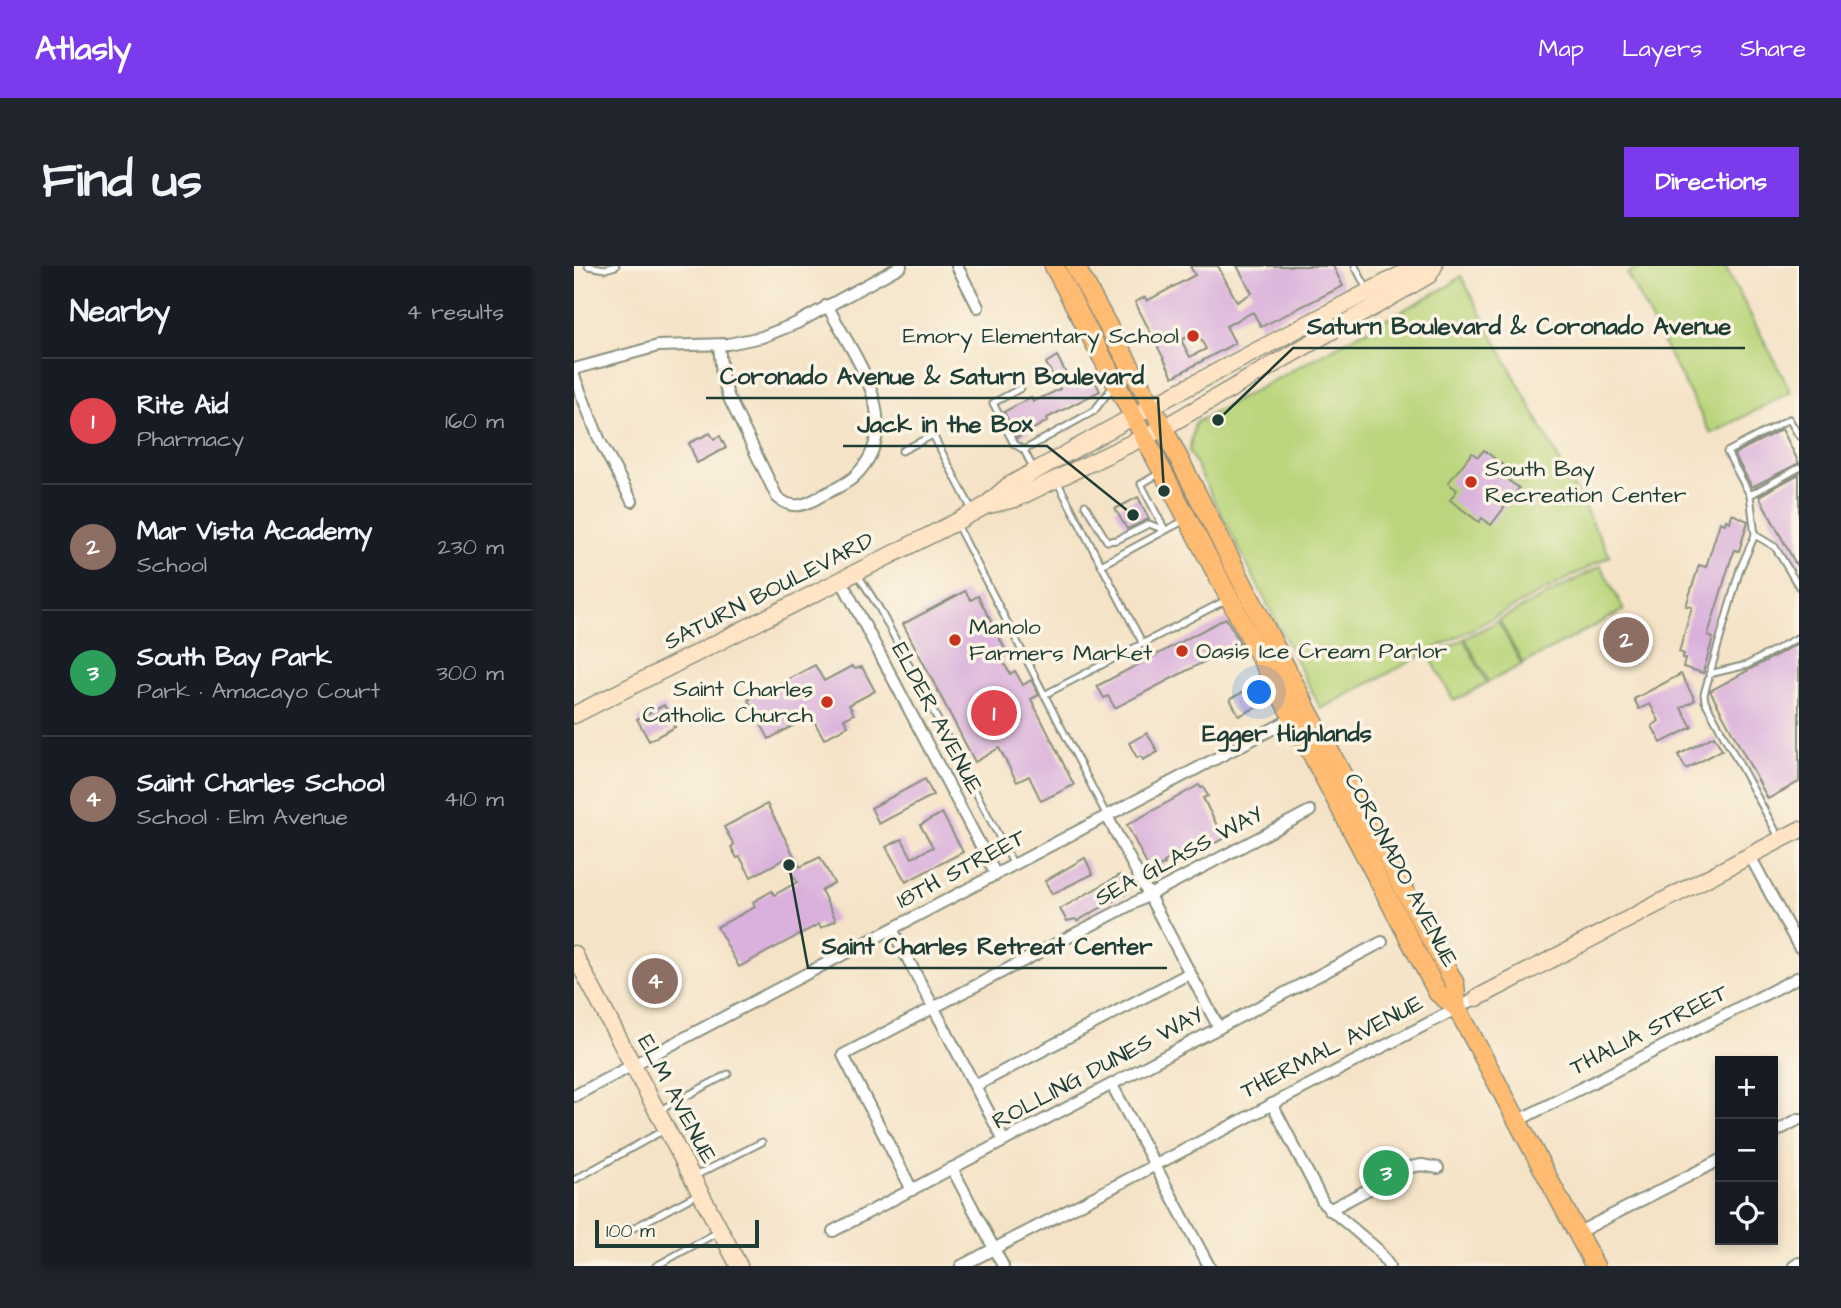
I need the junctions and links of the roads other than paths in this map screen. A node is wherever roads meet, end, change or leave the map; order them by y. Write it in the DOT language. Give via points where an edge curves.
graph roads {
  1 [pos="588,266"];
  2 [pos="616,266"];
  3 [pos="901,266"];
  4 [pos="957,266"];
  5 [pos="1054,266"];
  6 [pos="1075,266"];
  7 [pos="1355,266"];
  8 [pos="1416,266"];
  9 [pos="1434,266"];
  10 [pos="1368,292"];
  11 [pos="827,305"];
  12 [pos="978,307"];
  13 [pos="719,345"];
  14 [pos="574,369"];
  15 [pos="574,376"];
  16 [pos="1116,382"];
  17 [pos="1021,388"];
  18 [pos="1152,406"];
  19 [pos="1134,416"];
  20 [pos="1163,428"];
  21 [pos="1799,436"];
  22 [pos="1144,437"];
  23 [pos="1024,450"];
  24 [pos="902,451"];
  25 [pos="1799,468"];
  26 [pos="1034,471"];
  27 [pos="1163,472"];
  28 [pos="1057,481"];
  29 [pos="1750,495"];
  30 [pos="632,501"];
  31 [pos="1086,505"];
  32 [pos="979,509"];
  33 [pos="1188,518"];
  34 [pos="956,522"];
  35 [pos="1165,530"];
  36 [pos="1755,535"];
  37 [pos="1101,565"];
  38 [pos="848,576"];
  39 [pos="1799,587"];
  40 [pos="1231,598"];
  41 [pos="1799,637"];
  42 [pos="1143,644"];
  43 [pos="1709,674"];
  44 [pos="1044,695"];
  45 [pos="1301,714"];
  46 [pos="574,715"];
  47 [pos="1310,811"];
  48 [pos="1107,816"];
  49 [pos="1799,830"];
  50 [pos="1781,840"];
  51 [pos="1750,856"];
  52 [pos="1014,865"];
  53 [pos="996,875"];
  54 [pos="1149,895"];
  55 [pos="892,929"];
  56 [pos="1382,942"];
  57 [pos="1799,947"];
  58 [pos="574,954"];
  59 [pos="1190,973"];
  60 [pos="1799,976"];
  61 [pos="1477,998"];
  62 [pos="934,1008"];
  63 [pos="1457,1008"];
  64 [pos="1219,1028"];
  65 [pos="633,1065"];
  66 [pos="728,1074"];
  67 [pos="1112,1085"];
  68 [pos="975,1086"];
  69 [pos="575,1094"];
  70 [pos="1272,1104"];
  71 [pos="657,1112"];
  72 [pos="1799,1119"];
  73 [pos="1517,1121"];
  74 [pos="667,1129"];
  75 [pos="1778,1130"];
  76 [pos="1004,1141"];
  77 [pos="762,1142"];
  78 [pos="1715,1163"];
  79 [pos="1155,1165"];
  80 [pos="953,1168"];
  81 [pos="1438,1168"];
  82 [pos="692,1177"];
  83 [pos="574,1180"];
  84 [pos="912,1189"];
  85 [pos="701,1193"];
  86 [pos="1329,1210"];
  87 [pos="721,1231"];
  88 [pos="833,1231"];
  89 [pos="1577,1233"];
  90 [pos="620,1235"];
  91 [pos="994,1249"];
  92 [pos="1799,1264"];
  93 [pos="656,1266"];
  94 [pos="739,1266"];
  95 [pos="961,1266"];
  96 [pos="1003,1266"];
  97 [pos="1209,1266"];
  98 [pos="1389,1266"];
  99 [pos="1595,1266"];
  100 [pos="1794,1266"];
  1 -- 2 [label="lane"];
  3 -- 11 [label="street"];
  4 -- 12 [label="street"];
  5 -- 16 [label="main road, CORONADO AVENUE"];
  6 -- 18 [label="main road, CORONADO AVENUE"];
  7 -- 10 [label="lane"];
  8 -- 10 [label="street, SATURN BOULEVARD"];
  9 -- 20 [label="street, SATURN BOULEVARD" via="1429,275"];
  10 -- 18 [label="street, SATURN BOULEVARD"];
  11 -- 13 [label="street" via="762,337"];
  11 -- 13 [label="street" via="872,388 878,410 877,433 867,461 854,476 805,505 792,506 778,497 728,396"];
  13 -- 14 [label="street" via="658,346"];
  15 -- 30 [label="street" via="600,441"];
  16 -- 19 [label="main road, CORONADO AVENUE"];
  16 -- 23 [label="lane" via="1094,411"];
  17 -- 23 [label="lane" via="993,403 1014,444"];
  18 -- 19 [label="street, SATURN BOULEVARD"];
  18 -- 20 [label="main road, CORONADO AVENUE"];
  19 -- 22 [label="main road, CORONADO AVENUE"];
  19 -- 26 [label="street, SATURN BOULEVARD"];
  20 -- 22 [label="street, SATURN BOULEVARD"];
  20 -- 45 [label="main road, CORONADO AVENUE"];
  21 -- 29 [label="lane" via="1789,419 1727,452"];
  22 -- 27 [label="main road, CORONADO AVENUE"];
  22 -- 28 [label="street, SATURN BOULEVARD"];
  23 -- 26 [label="lane"];
  24 -- 32 [label="lane" via="933,435"];
  25 -- 29 [label="lane"];
  26 -- 32 [label="street, SATURN BOULEVARD"];
  27 -- 33 [label="main road, CORONADO AVENUE"];
  27 -- 35 [label="lane" via="1141,484"];
  28 -- 32 [label="street, SATURN BOULEVARD"];
  28 -- 37 [label="lane"];
  29 -- 36 [label="lane"];
  31 -- 35 [label="lane" via="1107,541 1149,524"];
  32 -- 34 [label="street, SATURN BOULEVARD"];
  33 -- 35 [label="lane"];
  33 -- 40 [label="main road, CORONADO AVENUE"];
  34 -- 38 [label="street, SATURN BOULEVARD"];
  34 -- 44 [label="lane"];
  35 -- 37 [label="lane"];
  36 -- 39 [label="lane" via="1776,547"];
  36 -- 43 [label="lane" via="1740,569"];
  37 -- 42 [label="lane"];
  38 -- 46 [label="street, SATURN BOULEVARD"];
  38 -- 52 [label="lane" via="879,608"];
  38 -- 53 [label="street, ELDER AVENUE"];
  40 -- 42 [label="lane"];
  40 -- 45 [label="main road, CORONADO AVENUE"];
  41 -- 43 [label="lane" via="1747,665"];
  42 -- 44 [label="lane"];
  43 -- 50 [label="lane" via="1705,701"];
  44 -- 48 [label="lane"];
  45 -- 48 [label="street, 18TH STREET"];
  45 -- 63 [label="main road, CORONADO AVENUE" via="1455,984"];
  47 -- 54 [label="street, SEA GLASS WAY"];
  48 -- 52 [label="street, 18TH STREET"];
  48 -- 54 [label="street"];
  49 -- 50 [label="street, THERMAL AVENUE"];
  50 -- 51 [label="street, THERMAL AVENUE"];
  51 -- 57 [label="street"];
  51 -- 61 [label="street, THERMAL AVENUE"];
  52 -- 53 [label="street, 18TH STREET"];
  53 -- 55 [label="street, 18TH STREET"];
  54 -- 59 [label="street"];
  54 -- 62 [label="street, SEA GLASS WAY"];
  55 -- 62 [label="street"];
  55 -- 65 [label="street, 18TH STREET"];
  56 -- 64 [label="street, ROLLING DUNES WAY"];
  58 -- 65 [label="street, ELM AVENUE"];
  59 -- 64 [label="street"];
  59 -- 68 [label="street"];
  60 -- 73 [label="street, THALIA STREET"];
  61 -- 63 [label="street, THERMAL AVENUE"];
  62 -- 68 [label="street"];
  62 -- 84 [label="street, SEA GLASS WAY" via="843,1055"];
  63 -- 70 [label="street, THERMAL AVENUE"];
  63 -- 73 [label="main road, CORONADO AVENUE"];
  64 -- 67 [label="street, ROLLING DUNES WAY"];
  65 -- 69 [label="street, 18TH STREET"];
  65 -- 71 [label="street, ELM AVENUE"];
  66 -- 71 [label="lane"];
  67 -- 76 [label="street, ROLLING DUNES WAY"];
  67 -- 79 [label="street"];
  68 -- 76 [label="street"];
  70 -- 79 [label="street, THERMAL AVENUE"];
  70 -- 86 [label="street"];
  71 -- 74 [label="street, ELM AVENUE"];
  72 -- 75 [label="street"];
  73 -- 89 [label="main road, CORONADO AVENUE"];
  74 -- 82 [label="street, ELM AVENUE"];
  74 -- 83 [label="lane"];
  76 -- 80 [label="street, ROLLING DUNES WAY"];
  77 -- 82 [label="lane"];
  78 -- 89 [label="street"];
  79 -- 91 [label="street, THERMAL AVENUE"];
  79 -- 97 [label="street"];
  80 -- 84 [label="street, ROLLING DUNES WAY"];
  80 -- 91 [label="street"];
  81 -- 86 [label="street" via="1411,1167"];
  82 -- 85 [label="street, ELM AVENUE"];
  84 -- 88 [label="street, ROLLING DUNES WAY"];
  85 -- 87 [label="street, ELM AVENUE"];
  85 -- 90 [label="lane"];
  86 -- 98 [label="street" via="1376,1248"];
  87 -- 93 [label="lane"];
  87 -- 94 [label="street, ELM AVENUE"];
  89 -- 99 [label="main road, CORONADO AVENUE"];
  91 -- 95 [label="street, THERMAL AVENUE"];
  91 -- 96 [label="street"];
  92 -- 100 [label="street"];
}
